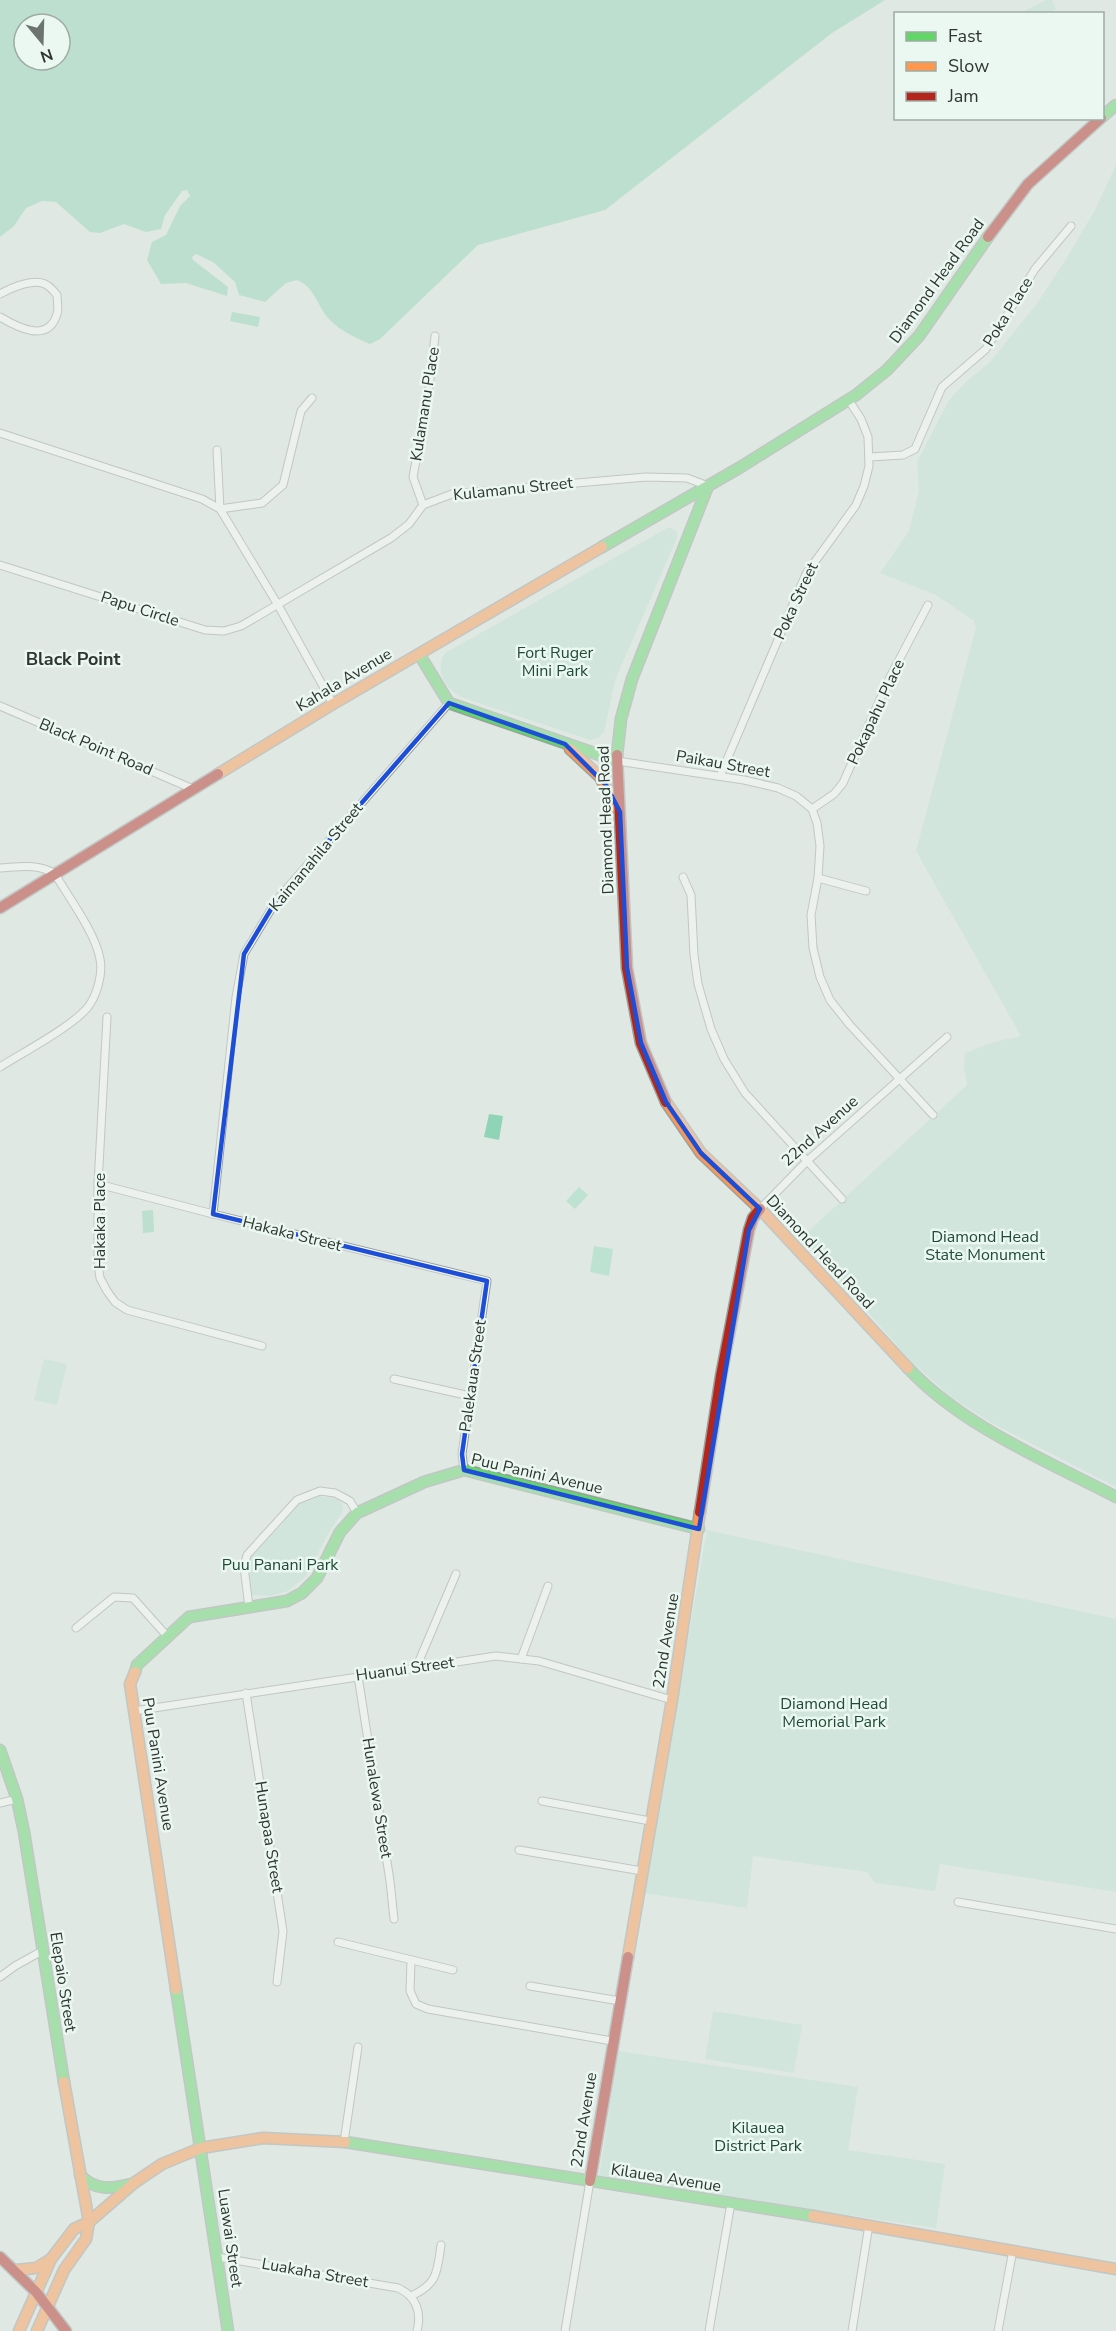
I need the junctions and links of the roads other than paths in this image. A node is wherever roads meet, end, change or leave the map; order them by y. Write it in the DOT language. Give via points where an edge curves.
graph roads {
  1 [pos="1116,105"];
  2 [pos="1104,116"];
  3 [pos="1100,120"];
  4 [pos="1071,226"];
  5 [pos="0,294"];
  6 [pos="0,317"];
  7 [pos="435,336"];
  8 [pos="312,399"];
  9 [pos="848,399"];
  10 [pos="0,433"];
  11 [pos="217,450"];
  12 [pos="870,456"];
  13 [pos="708,486"];
  14 [pos="423,505"];
  15 [pos="220,508"];
  16 [pos="0,565"];
  17 [pos="278,605"];
  18 [pos="928,605"];
  19 [pos="419,654"];
  20 [pos="449,703"];
  21 [pos="333,704"];
  22 [pos="0,706"];
  23 [pos="565,744"];
  24 [pos="617,761"];
  25 [pos="720,776"];
  26 [pos="193,789"];
  27 [pos="812,809"];
  28 [pos="620,813"];
  29 [pos="0,868"];
  30 [pos="55,874"];
  31 [pos="683,877"];
  32 [pos="818,878"];
  33 [pos="866,891"];
  34 [pos="0,908"];
  35 [pos="107,1017"];
  36 [pos="947,1037"];
  37 [pos="0,1066"];
  38 [pos="900,1080"];
  39 [pos="933,1115"];
  40 [pos="807,1161"];
  41 [pos="99,1184"];
  42 [pos="842,1199"];
  43 [pos="760,1209"];
  44 [pos="213,1214"];
  45 [pos="487,1281"];
  46 [pos="262,1346"];
  47 [pos="394,1379"];
  48 [pos="470,1396"];
  49 [pos="464,1470"];
  50 [pos="1116,1497"];
  51 [pos="357,1514"];
  52 [pos="699,1529"];
  53 [pos="456,1574"];
  54 [pos="548,1586"];
  55 [pos="249,1607"];
  56 [pos="76,1628"];
  57 [pos="167,1636"];
  58 [pos="521,1659"];
  59 [pos="416,1668"];
  60 [pos="358,1676"];
  61 [pos="246,1693"];
  62 [pos="672,1700"];
  63 [pos="134,1711"];
  64 [pos="0,1750"];
  65 [pos="17,1799"];
  66 [pos="542,1801"];
  67 [pos="0,1803"];
  68 [pos="650,1821"];
  69 [pos="519,1850"];
  70 [pos="642,1870"];
  71 [pos="958,1902"];
  72 [pos="394,1920"];
  73 [pos="1116,1929"];
  74 [pos="338,1942"];
  75 [pos="42,1951"];
  76 [pos="411,1960"];
  77 [pos="453,1970"];
  78 [pos="0,1977"];
  79 [pos="277,1982"];
  80 [pos="530,1986"];
  81 [pos="620,2001"];
  82 [pos="612,2041"];
  83 [pos="358,2047"];
  84 [pos="344,2142"];
  85 [pos="201,2148"];
  86 [pos="79,2172"];
  87 [pos="590,2181"];
  88 [pos="134,2183"];
  89 [pos="730,2203"];
  90 [pos="89,2222"];
  91 [pos="869,2225"];
  92 [pos="441,2245"];
  93 [pos="1013,2250"];
  94 [pos="217,2257"];
  95 [pos="0,2258"];
  96 [pos="51,2259"];
  97 [pos="1116,2269"];
  98 [pos="16,2270"];
  99 [pos="38,2293"];
  100 [pos="411,2296"];
  101 [pos="48,2305"];
  102 [pos="19,2331"];
  103 [pos="37,2331"];
  104 [pos="66,2331"];
  105 [pos="228,2331"];
  106 [pos="417,2331"];
  107 [pos="565,2331"];
  108 [pos="709,2331"];
  109 [pos="852,2331"];
  110 [pos="998,2331"];
  1 -- 2 [label="street, Diamond Head Road"];
  3 -- 9 [label="street, Diamond Head Road" via="1019,194 910,346 887,370"];
  4 -- 12 [label="street, Poka Place" via="1035,269 990,343 942,387 915,448 903,455"];
  5 -- 6 [label="street" via="40,282 57,295 57,314 50,326 29,332"];
  7 -- 14 [label="street, Kulamanu Place" via="413,477"];
  8 -- 15 [label="street" via="301,411 283,485 262,503"];
  9 -- 12 [label="street, Poka Street" via="863,423"];
  9 -- 13 [label="street, Diamond Head Road"];
  10 -- 15 [label="street" via="202,498"];
  11 -- 15 [label="street"];
  12 -- 25 [label="street, Poka Street" via="861,496 806,574"];
  13 -- 14 [label="street, Kulamanu Street" via="677,477 608,479 452,494"];
  13 -- 19 [label="street, Kahala Avenue"];
  13 -- 24 [label="street, Diamond Head Road" via="630,682 619,727"];
  14 -- 17 [label="street, Kulamanu Street" via="409,524 391,537"];
  15 -- 17 [label="street"];
  16 -- 17 [label="street, Papu Circle" via="205,630 224,631 241,626"];
  17 -- 21 [label="street"];
  18 -- 27 [label="street, Pokapahu Place" via="890,677 843,783"];
  19 -- 20 [label="street"];
  19 -- 21 [label="street, Kahala Avenue"];
  20 -- 23 [label="street, Paikau Street"];
  20 -- 44 [label="street, Kaimanahila Street" via="276,901 244,954"];
  21 -- 26 [label="street, Kahala Avenue"];
  22 -- 26 [label="street, Black Point Road"];
  23 -- 24 [label="street, Paikau Street"];
  23 -- 28 [label="street" via="600,777"];
  24 -- 25 [label="street, Paikau Street"];
  24 -- 28 [label="street, Diamond Head Road"];
  25 -- 27 [label="street, Paikau Street" via="778,788"];
  26 -- 30 [label="street, Kahala Avenue"];
  27 -- 32 [label="street" via="819,834"];
  28 -- 43 [label="street, Diamond Head Road" via="627,968 641,1043 666,1102 701,1153"];
  29 -- 30 [label="street" via="29,866"];
  30 -- 34 [label="street, Kahala Avenue"];
  30 -- 37 [label="street" via="90,934 100,960 99,984 87,1008 65,1027"];
  31 -- 40 [label="street" via="691,895 695,972 724,1059 745,1093"];
  32 -- 33 [label="street"];
  32 -- 38 [label="street" via="811,915 820,977 830,1000"];
  35 -- 41 [label="street, Hakaka Place"];
  36 -- 38 [label="street, 22nd Avenue"];
  38 -- 39 [label="street"];
  38 -- 40 [label="street, 22nd Avenue"];
  40 -- 42 [label="street"];
  40 -- 43 [label="street, 22nd Avenue"];
  41 -- 44 [label="street, Hakaka Street"];
  41 -- 46 [label="street, Hakaka Place" via="100,1278 115,1302 141,1315"];
  43 -- 50 [label="street, Diamond Head Road" via="902,1363 943,1401"];
  43 -- 52 [label="street, 22nd Avenue" via="749,1230 721,1376"];
  44 -- 45 [label="street, Hakaka Street"];
  45 -- 48 [label="street, Palekaua Street"];
  47 -- 48 [label="street"];
  48 -- 49 [label="street, Palekaua Street" via="462,1454"];
  49 -- 51 [label="street, Puu Panini Avenue" via="424,1482"];
  49 -- 52 [label="street, Puu Panini Avenue"];
  51 -- 55 [label="street, Puu Panini Avenue" via="340,1532 317,1578 302,1593 287,1601"];
  51 -- 55 [label="street" via="350,1501 335,1493 320,1491 297,1500 247,1555 244,1567"];
  52 -- 62 [label="street, 22nd Avenue"];
  53 -- 59 [label="street"];
  54 -- 58 [label="street"];
  55 -- 57 [label="street, Puu Panini Avenue" via="189,1617"];
  56 -- 57 [label="street" via="114,1597 133,1598"];
  57 -- 63 [label="street, Puu Panini Avenue" via="137,1665 130,1684"];
  58 -- 59 [label="street, Huanui Street" via="496,1656"];
  58 -- 62 [label="street, Huanui Street"];
  59 -- 60 [label="street, Huanui Street"];
  60 -- 61 [label="street, Huanui Street"];
  60 -- 72 [label="street, Hunalewa Street"];
  61 -- 63 [label="street, Huanui Street"];
  61 -- 79 [label="street, Hunapaa Street" via="283,1931"];
  62 -- 68 [label="street, 22nd Avenue"];
  63 -- 85 [label="street, Puu Panini Avenue"];
  64 -- 65 [label="street, Elepaio Street"];
  65 -- 67 [label="street"];
  65 -- 75 [label="street, Elepaio Street"];
  66 -- 68 [label="street"];
  68 -- 70 [label="street, 22nd Avenue"];
  69 -- 70 [label="street"];
  70 -- 81 [label="street, 22nd Avenue"];
  71 -- 73 [label="street"];
  74 -- 76 [label="street"];
  75 -- 78 [label="street"];
  75 -- 86 [label="street, Elepaio Street"];
  76 -- 77 [label="street"];
  76 -- 82 [label="street" via="410,1991 416,2004 428,2009"];
  80 -- 81 [label="street"];
  81 -- 82 [label="street, 22nd Avenue"];
  82 -- 87 [label="street, 22nd Avenue"];
  83 -- 84 [label="street"];
  84 -- 85 [label="street, Kilauea Avenue" via="263,2138"];
  84 -- 87 [label="street, Kilauea Avenue"];
  85 -- 88 [label="street, Kilauea Avenue" via="162,2164"];
  85 -- 94 [label="street, Luawai Street"];
  86 -- 88 [label="street" via="94,2188"];
  86 -- 90 [label="street, Elepaio Street"];
  87 -- 89 [label="street, Kilauea Avenue"];
  87 -- 107 [label="street, 22nd Avenue"];
  88 -- 90 [label="street, Kilauea Avenue"];
  89 -- 91 [label="street, Kilauea Avenue"];
  89 -- 108 [label="street"];
  90 -- 96 [label="street, Kilauea Avenue" via="74,2229"];
  90 -- 101 [label="street, Kilauea Avenue" via="86,2239 64,2270"];
  91 -- 93 [label="street, Kilauea Avenue"];
  91 -- 109 [label="street"];
  92 -- 100 [label="street" via="433,2282"];
  93 -- 97 [label="street, Kilauea Avenue"];
  93 -- 110 [label="street"];
  94 -- 100 [label="street, Luakaha Street" via="393,2286"];
  94 -- 105 [label="street, Luawai Street"];
  95 -- 98 [label="street"];
  96 -- 98 [label="street" via="36,2268"];
  96 -- 99 [label="street, Kilauea Avenue"];
  98 -- 99 [label="street"];
  99 -- 101 [label="street"];
  99 -- 102 [label="street, Kilauea Avenue"];
  100 -- 106 [label="street" via="418,2310"];
  101 -- 103 [label="street, Kilauea Avenue"];
  101 -- 104 [label="street"];
}
